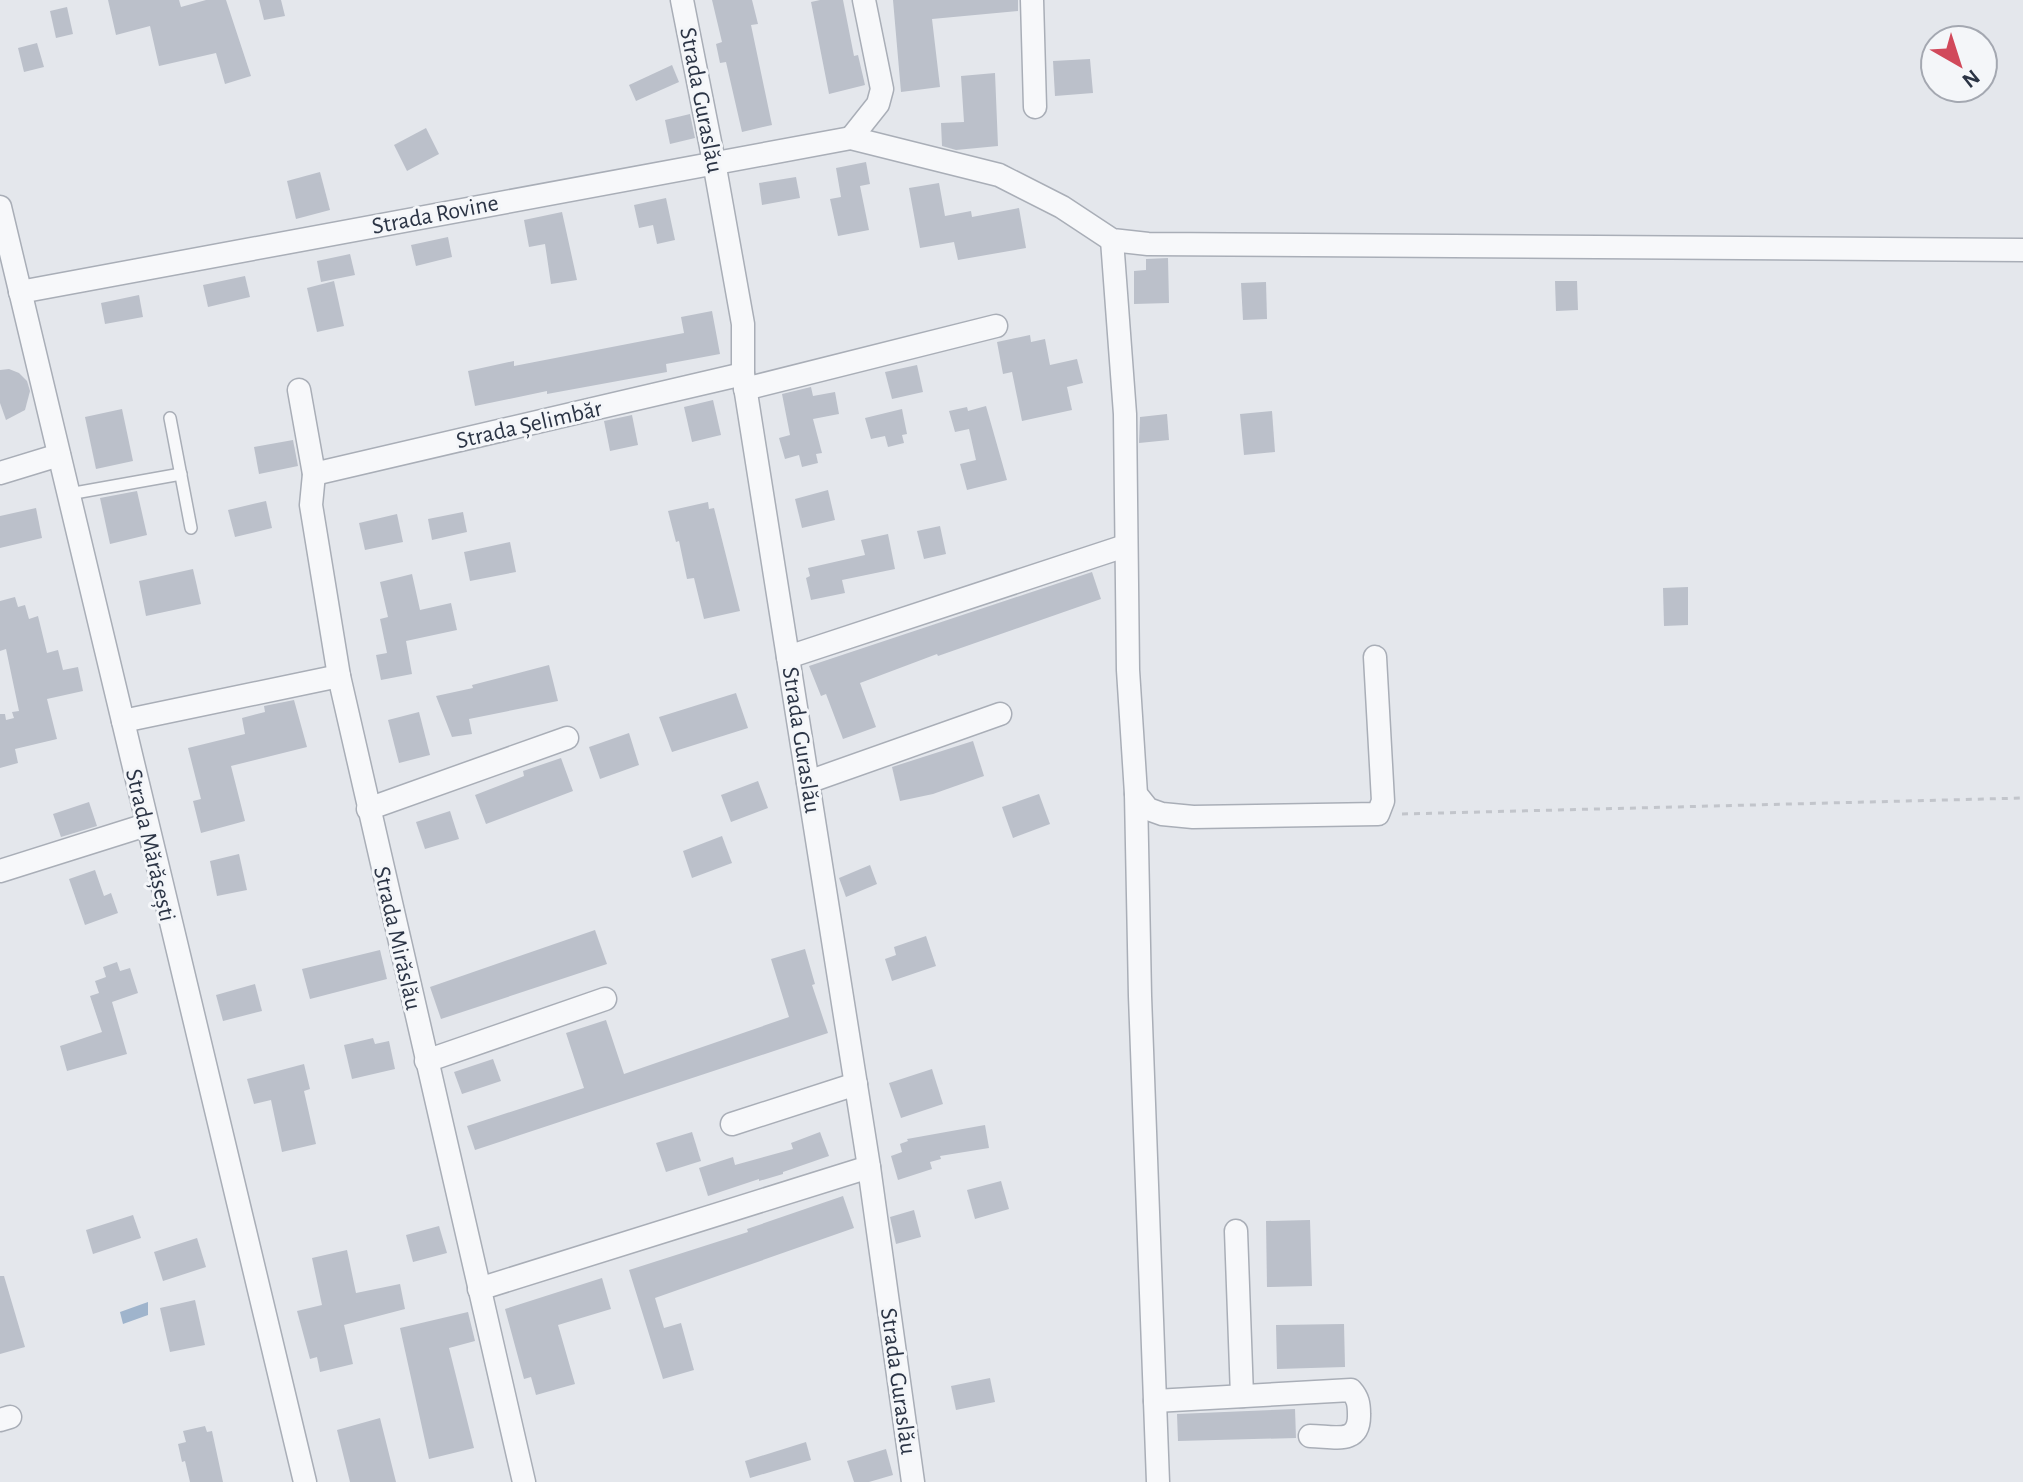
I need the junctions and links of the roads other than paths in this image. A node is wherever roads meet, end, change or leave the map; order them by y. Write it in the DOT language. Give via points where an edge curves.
graph roads {
  1 [pos="682,0"];
  2 [pos="864,0"];
  3 [pos="1032,0"];
  4 [pos="1035,107"];
  5 [pos="851,138"];
  6 [pos="714,162"];
  7 [pos="0,207"];
  8 [pos="1112,240"];
  9 [pos="2023,250"];
  10 [pos="20,292"];
  11 [pos="996,326"];
  12 [pos="744,382"];
  13 [pos="299,390"];
  14 [pos="170,418"];
  15 [pos="59,455"];
  16 [pos="0,473"];
  17 [pos="181,474"];
  18 [pos="314,474"];
  19 [pos="69,494"];
  20 [pos="191,528"];
  21 [pos="1125,546"];
  22 [pos="788,657"];
  23 [pos="1375,657"];
  24 [pos="339,676"];
  25 [pos="1000,714"];
  26 [pos="123,721"];
  27 [pos="567,738"];
  28 [pos="808,782"];
  29 [pos="1136,794"];
  30 [pos="368,809"];
  31 [pos="146,825"];
  32 [pos="0,871"];
  33 [pos="605,999"];
  34 [pos="426,1061"];
  35 [pos="856,1084"];
  36 [pos="732,1124"];
  37 [pos="869,1167"];
  38 [pos="1236,1231"];
  39 [pos="479,1289"];
  40 [pos="1242,1396"];
  41 [pos="1155,1401"];
  42 [pos="1310,1436"];
  43 [pos="305,1482"];
  44 [pos="524,1482"];
  45 [pos="913,1482"];
  46 [pos="1158,1482"];
  1 -- 6 [label="street, Strada Guraslău"];
  2 -- 5 [label="street" via="882,89 878,104"];
  3 -- 4 [label="street"];
  5 -- 6 [label="street, Strada Rovine"];
  5 -- 8 [label="street" via="999,175"];
  6 -- 10 [label="street, Strada Rovine"];
  6 -- 12 [label="street, Strada Guraslău" via="743,324"];
  7 -- 10 [label="street, Strada Mărășești"];
  8 -- 9 [label="street" via="1200,246"];
  8 -- 21 [label="street" via="1125,414"];
  10 -- 15 [label="street, Strada Mărășești"];
  11 -- 12 [label="street, Strada Șelimbăr"];
  12 -- 18 [label="street, Strada Șelimbăr"];
  12 -- 22 [label="street, Strada Guraslău"];
  13 -- 18 [label="street, Strada Mirăslău"];
  14 -- 17 [label="lane"];
  15 -- 16 [label="street"];
  15 -- 19 [label="street, Strada Mărășești"];
  17 -- 19 [label="lane"];
  17 -- 20 [label="lane"];
  18 -- 24 [label="street, Strada Mirăslău" via="311,505"];
  19 -- 26 [label="street, Strada Mărășești"];
  21 -- 22 [label="street"];
  21 -- 29 [label="street"];
  22 -- 28 [label="street, Strada Guraslău"];
  23 -- 29 [label="street" via="1383,801 1378,814 1193,817 1148,809"];
  24 -- 26 [label="street"];
  24 -- 30 [label="street, Strada Mirăslău"];
  25 -- 28 [label="street"];
  26 -- 31 [label="street, Strada Mărășești"];
  27 -- 30 [label="street"];
  28 -- 35 [label="street, Strada Guraslău"];
  29 -- 41 [label="street"];
  30 -- 34 [label="street, Strada Mirăslău"];
  31 -- 32 [label="street"];
  31 -- 43 [label="street, Strada Mărășești"];
  33 -- 34 [label="street"];
  34 -- 39 [label="street, Strada Mirăslău"];
  35 -- 36 [label="street"];
  35 -- 37 [label="street, Strada Guraslău"];
  37 -- 39 [label="street"];
  37 -- 45 [label="street, Strada Guraslău"];
  38 -- 40 [label="street"];
  39 -- 44 [label="street, Strada Mirăslău"];
  40 -- 41 [label="street"];
  40 -- 42 [label="street" via="1351,1390 1358,1398 1356,1433"];
  41 -- 46 [label="street"];
}
